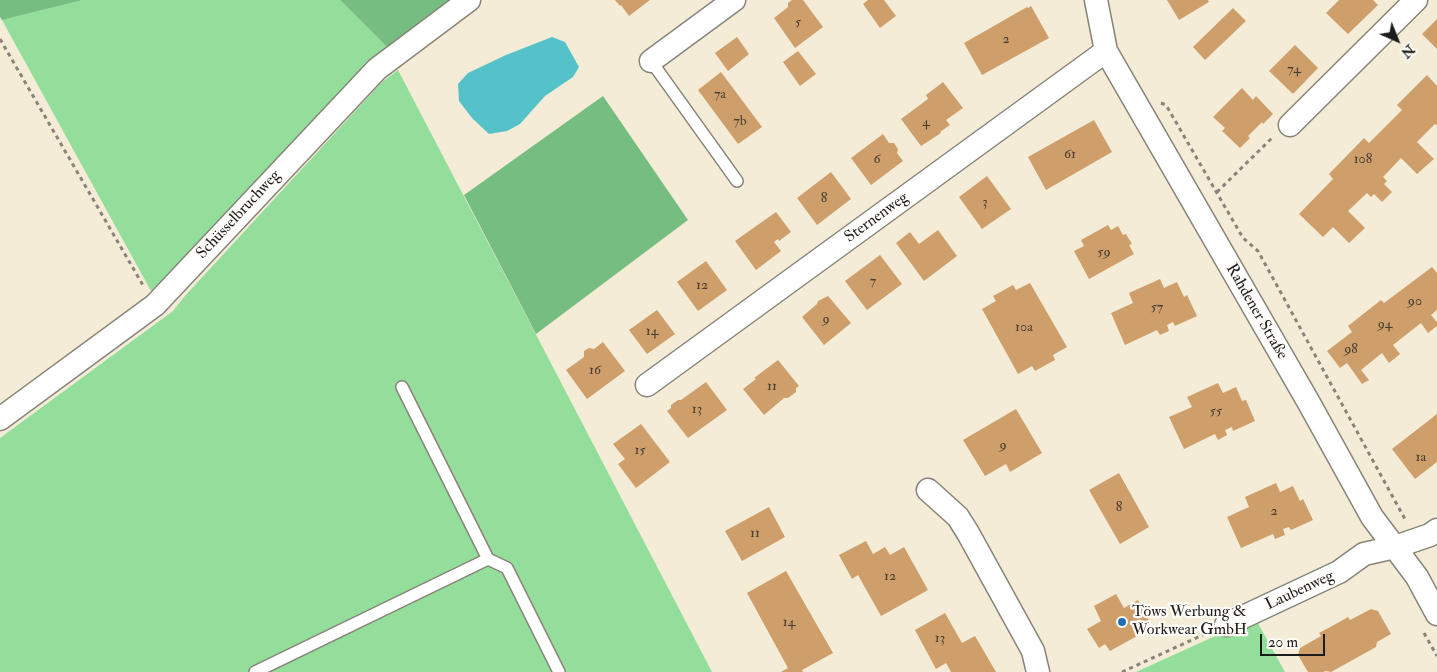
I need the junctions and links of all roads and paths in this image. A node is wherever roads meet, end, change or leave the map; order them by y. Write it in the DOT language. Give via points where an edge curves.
graph roads {
  1 [pos="469,0"];
  2 [pos="734,0"];
  3 [pos="1096,0"];
  4 [pos="1416,0"];
  5 [pos="0,39"];
  6 [pos="1106,51"];
  7 [pos="651,61"];
  8 [pos="1153,101"];
  9 [pos="1290,125"];
  10 [pos="737,181"];
  11 [pos="1216,192"];
  12 [pos="1198,209"];
  13 [pos="155,305"];
  14 [pos="647,385"];
  15 [pos="402,387"];
  16 [pos="0,419"];
  17 [pos="928,490"];
  18 [pos="1437,530"];
  19 [pos="1417,540"];
  20 [pos="1395,547"];
  21 [pos="488,559"];
  22 [pos="1437,614"];
  23 [pos="1226,624"];
  24 [pos="255,672"];
  25 [pos="559,672"];
  26 [pos="1038,672"];
  27 [pos="1122,672"];
  1 -- 13 [label="street, Schüsselbruchweg" via="377,69"];
  2 -- 7 [label="street"];
  3 -- 6 [label="street, Rahdener Straße"];
  4 -- 9 [label="street"];
  5 -- 13 [label="path"];
  6 -- 12 [label="street, Rahdener Straße"];
  6 -- 14 [label="street, Sternenweg"];
  7 -- 10 [label="lane"];
  8 -- 11 [label="path" via="1166,105"];
  9 -- 11 [label="path" via="1283,127"];
  11 -- 12 [label="path"];
  11 -- 19 [label="path" via="1243,238 1258,250"];
  12 -- 20 [label="street, Rahdener Straße" via="1372,516"];
  13 -- 16 [label="street, Schüsselbruchweg"];
  15 -- 21 [label="lane"];
  17 -- 26 [label="street" via="958,517 968,533 1034,651"];
  18 -- 19 [label="street, Laubenweg"];
  19 -- 20 [label="street, Laubenweg"];
  20 -- 22 [label="street, Rahdener Straße" via="1417,577"];
  20 -- 23 [label="street, Laubenweg" via="1364,554 1339,572"];
  21 -- 24 [label="lane"];
  21 -- 25 [label="lane" via="507,568"];
  23 -- 27 [label="path"];
}
